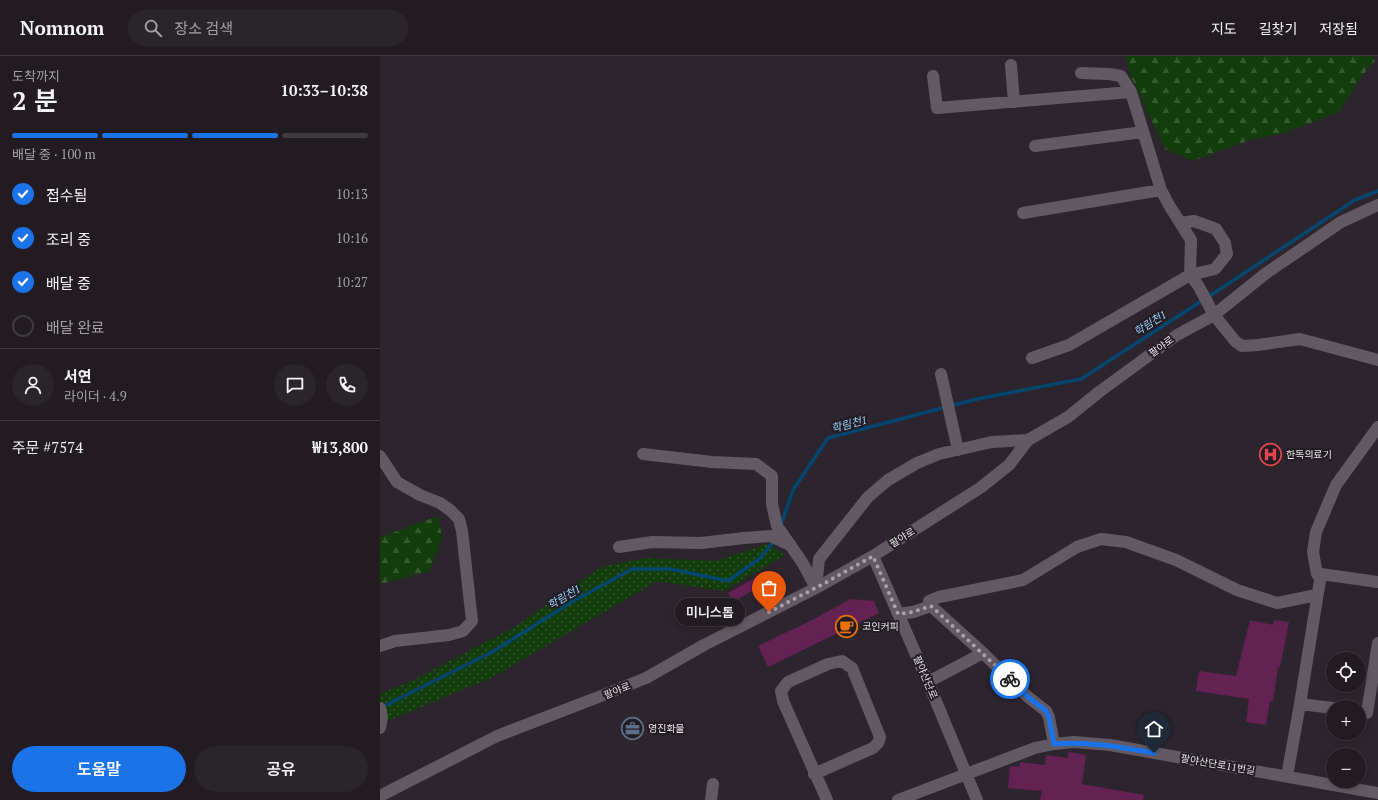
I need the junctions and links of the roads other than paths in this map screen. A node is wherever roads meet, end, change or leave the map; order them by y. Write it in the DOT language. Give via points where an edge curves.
graph roads {
  1 [pos="1011,65"];
  2 [pos="1081,73"];
  3 [pos="934,76"];
  4 [pos="1131,92"];
  5 [pos="1014,102"];
  6 [pos="1143,132"];
  7 [pos="1035,146"];
  8 [pos="1161,190"];
  9 [pos="1378,205"];
  10 [pos="1023,213"];
  11 [pos="1181,223"];
  12 [pos="1190,275"];
  13 [pos="1212,311"];
  14 [pos="1032,358"];
  15 [pos="1378,360"];
  16 [pos="942,380"];
  17 [pos="1378,427"];
  18 [pos="1028,440"];
  19 [pos="958,450"];
  20 [pos="643,454"];
  21 [pos="380,456"];
  22 [pos="774,531"];
  23 [pos="620,546"];
  24 [pos="873,556"];
  25 [pos="1321,574"];
  26 [pos="1378,582"];
  27 [pos="816,588"];
  28 [pos="1317,595"];
  29 [pos="931,606"];
  30 [pos="898,614"];
  31 [pos="1378,643"];
  32 [pos="380,646"];
  33 [pos="983,654"];
  34 [pos="928,682"];
  35 [pos="1300,704"];
  36 [pos="1326,707"];
  37 [pos="1368,713"];
  38 [pos="1054,744"];
  39 [pos="814,774"];
  40 [pos="966,774"];
  41 [pos="1287,776"];
  42 [pos="713,784"];
  43 [pos="1378,793"];
  44 [pos="380,796"];
  45 [pos="710,800"];
  46 [pos="827,800"];
  47 [pos="898,800"];
  48 [pos="977,800"];
  1 -- 5 [label="street"];
  2 -- 4 [label="street" via="1121,76"];
  3 -- 5 [label="street" via="937,108"];
  4 -- 5 [label="street"];
  4 -- 6 [label="street"];
  6 -- 7 [label="street"];
  6 -- 8 [label="street"];
  8 -- 10 [label="street"];
  8 -- 11 [label="street"];
  9 -- 13 [label="street, 팔야로" via="1341,222"];
  11 -- 12 [label="street" via="1191,240"];
  11 -- 12 [label="street" via="1194,221 1216,229 1225,243 1227,254 1215,269"];
  12 -- 13 [label="street"];
  12 -- 14 [label="street" via="1070,345"];
  13 -- 15 [label="street" via="1234,340 1242,346 1300,339"];
  13 -- 18 [label="street, 팔야로" via="1099,392 1068,418"];
  16 -- 19 [label="street"];
  17 -- 25 [label="street" via="1336,485 1316,532 1313,552 1317,574"];
  18 -- 19 [label="street" via="992,442"];
  18 -- 24 [label="street, 팔야로" via="1009,465 980,488"];
  19 -- 27 [label="street" via="917,463 888,480 868,497 819,559"];
  20 -- 22 [label="street" via="756,464 772,476"];
  21 -- 32 [label="street" via="397,482 440,503 459,519 472,621 463,631 449,635 395,641"];
  22 -- 23 [label="street" via="744,538 701,543 652,542"];
  22 -- 27 [label="street" via="791,546"];
  24 -- 27 [label="street, 팔야로"];
  24 -- 30 [label="street, 팔야산단로"];
  25 -- 26 [label="street"];
  25 -- 28 [label="street"];
  27 -- 44 [label="street, 팔야로" via="704,645 646,678 497,736"];
  28 -- 29 [label="street" via="1277,603 1237,590 1176,560 1126,542 1101,540 1077,547 1024,580 939,597 929,602"];
  28 -- 35 [label="street"];
  29 -- 30 [label="street"];
  29 -- 33 [label="street"];
  30 -- 34 [label="street, 팔야산단로"];
  31 -- 37 [label="street"];
  33 -- 34 [label="street"];
  33 -- 38 [label="street" via="1046,711"];
  34 -- 40 [label="street, 팔야산단로"];
  35 -- 36 [label="street"];
  35 -- 41 [label="street"];
  38 -- 40 [label="street, 팔야산단로11번길" via="1035,748"];
  38 -- 41 [label="street, 팔야산단로11번길" via="1074,742 1110,745"];
  39 -- 39 [label="street" via="781,691 788,682 828,664 842,661 852,668 880,737 873,748"];
  39 -- 46 [label="street"];
  40 -- 47 [label="street, 팔야산단로11번길"];
  40 -- 48 [label="street, 팔야산단로"];
  41 -- 43 [label="street, 팔야산단로11번길"];
  42 -- 45 [label="street"];
}
